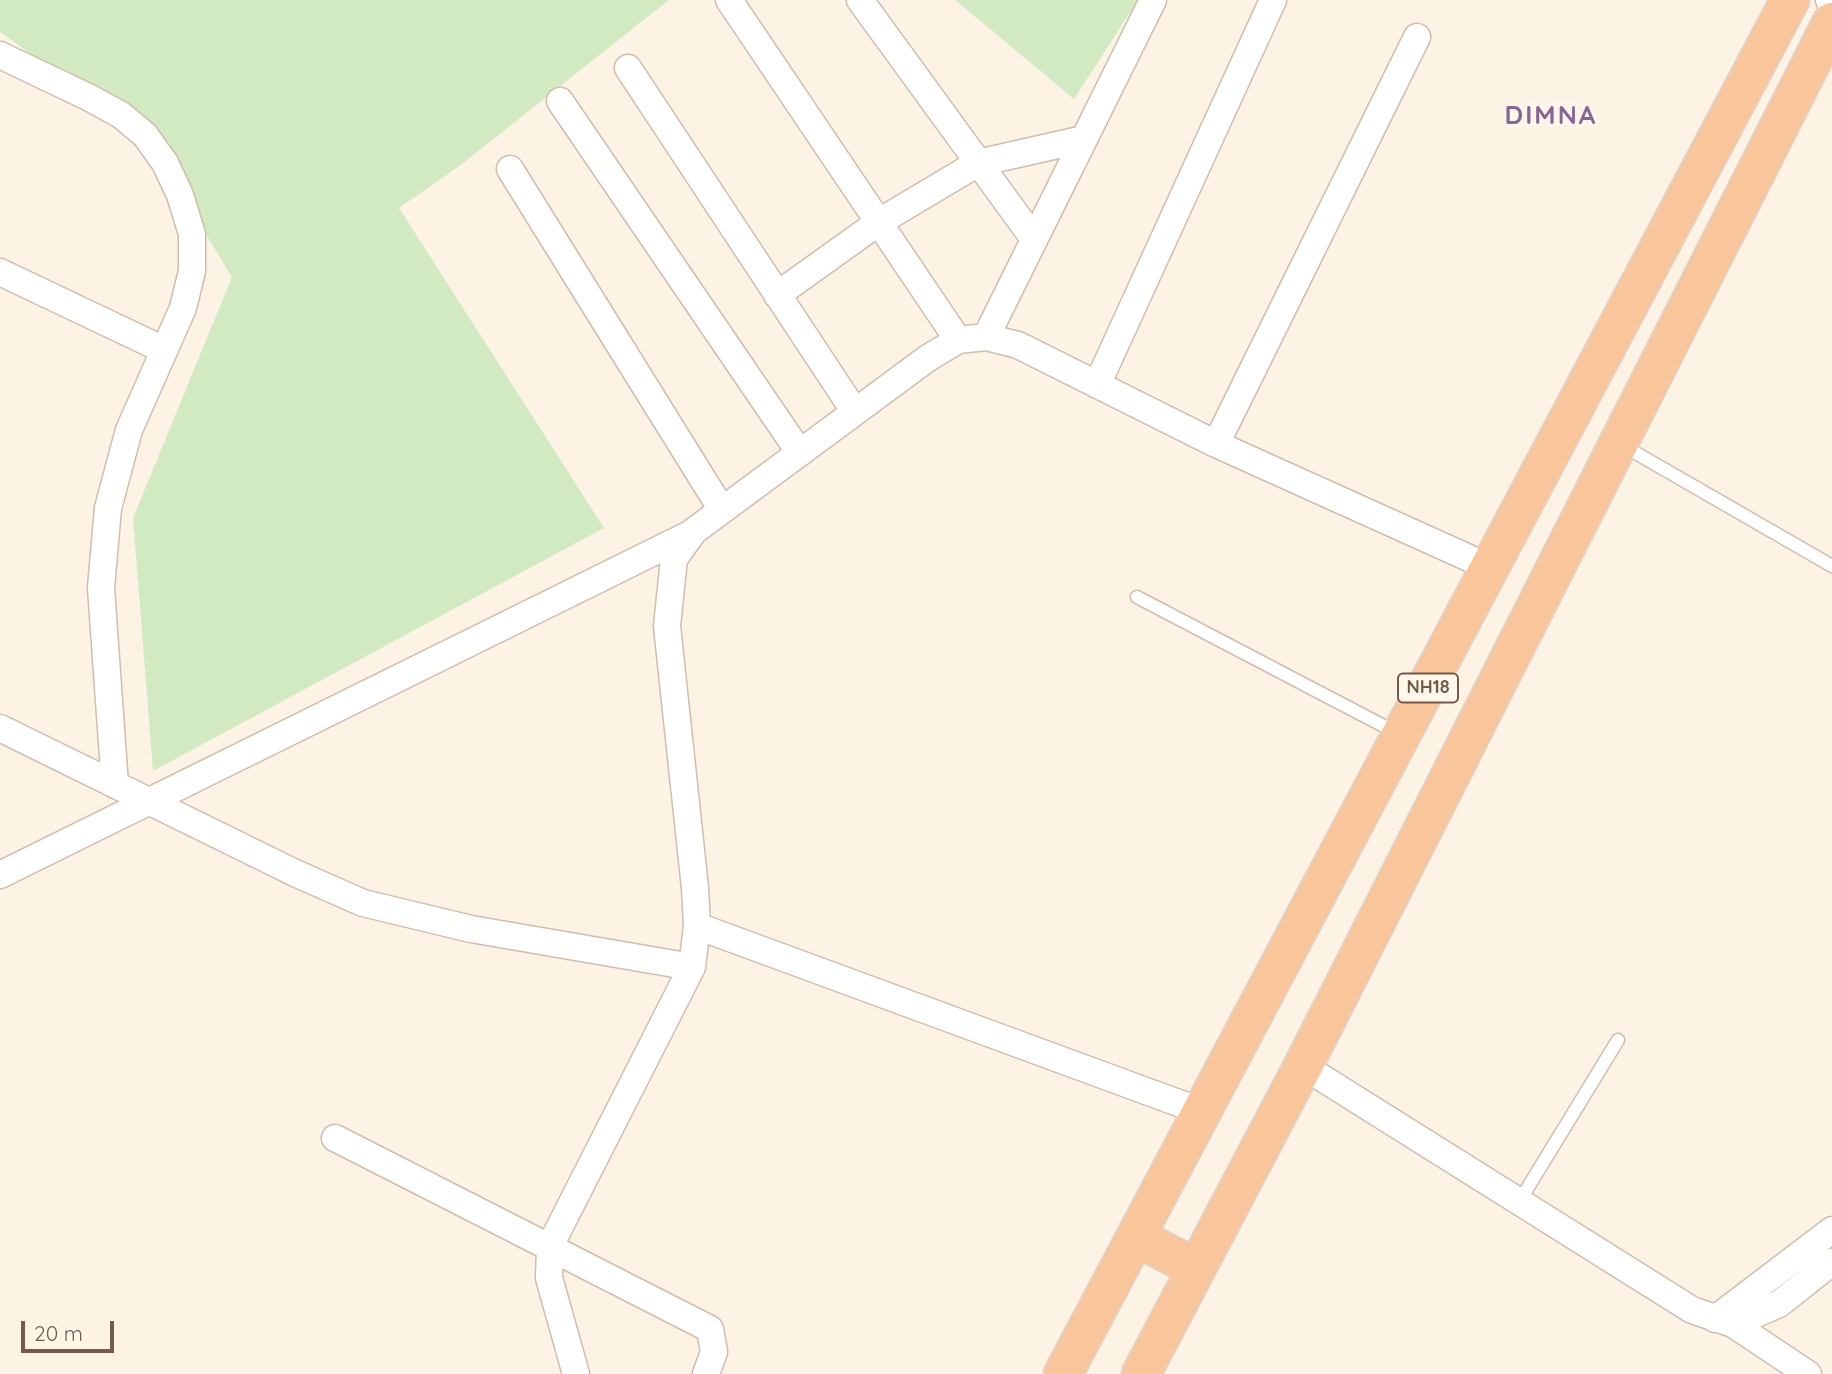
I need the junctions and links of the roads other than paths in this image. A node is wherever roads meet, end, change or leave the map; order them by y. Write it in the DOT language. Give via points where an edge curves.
graph roads {
  1 [pos="729,0"];
  2 [pos="860,0"];
  3 [pos="1153,0"];
  4 [pos="1273,0"];
  5 [pos="1790,0"];
  6 [pos="1832,22"];
  7 [pos="1417,37"];
  8 [pos="0,55"];
  9 [pos="628,68"];
  10 [pos="561,101"];
  11 [pos="1084,139"];
  12 [pos="978,163"];
  13 [pos="510,169"];
  14 [pos="879,222"];
  15 [pos="1034,239"];
  16 [pos="0,272"];
  17 [pos="777,295"];
  18 [pos="986,337"];
  19 [pos="958,340"];
  20 [pos="164,350"];
  21 [pos="1097,384"];
  22 [pos="855,412"];
  23 [pos="1619,443"];
  24 [pos="1216,444"];
  25 [pos="800,453"];
  26 [pos="722,510"];
  27 [pos="694,531"];
  28 [pos="1832,566"];
  29 [pos="1491,568"];
  30 [pos="1137,597"];
  31 [pos="0,728"];
  32 [pos="1402,735"];
  33 [pos="115,785"];
  34 [pos="148,802"];
  35 [pos="0,875"];
  36 [pos="698,926"];
  37 [pos="692,967"];
  38 [pos="1618,1040"];
  39 [pos="1303,1066"];
  40 [pos="1203,1112"];
  41 [pos="335,1138"];
  42 [pos="1519,1202"];
  43 [pos="1832,1230"];
  44 [pos="1136,1237"];
  45 [pos="550,1246"];
  46 [pos="1832,1262"];
  47 [pos="1196,1268"];
  48 [pos="1724,1322"];
  49 [pos="576,1374"];
  50 [pos="706,1374"];
  51 [pos="1063,1374"];
  52 [pos="1141,1374"];
  53 [pos="1808,1374"];
  1 -- 14 [label="street"];
  2 -- 12 [label="street"];
  3 -- 11 [label="street"];
  4 -- 21 [label="street"];
  5 -- 29 [label="highway, NH18"];
  6 -- 23 [label="highway, NH18"];
  7 -- 24 [label="street"];
  8 -- 20 [label="street" via="121,116 145,135 165,163 192,234 192,271 183,308"];
  9 -- 17 [label="street"];
  10 -- 25 [label="street"];
  11 -- 12 [label="street"];
  11 -- 15 [label="street"];
  12 -- 14 [label="street"];
  12 -- 15 [label="street"];
  13 -- 26 [label="street"];
  14 -- 17 [label="street"];
  14 -- 19 [label="street"];
  15 -- 18 [label="street"];
  16 -- 20 [label="street"];
  17 -- 22 [label="street"];
  18 -- 19 [label="street"];
  18 -- 21 [label="street" via="1018,345"];
  19 -- 22 [label="street"];
  20 -- 33 [label="street" via="129,430 107,522 101,587"];
  21 -- 24 [label="street"];
  22 -- 25 [label="street"];
  23 -- 28 [label="lane"];
  23 -- 39 [label="highway, NH18"];
  24 -- 29 [label="street"];
  25 -- 26 [label="street"];
  26 -- 27 [label="street"];
  27 -- 34 [label="street"];
  27 -- 36 [label="street" via="674,559 667,626"];
  29 -- 32 [label="highway, NH18"];
  30 -- 32 [label="lane"];
  31 -- 33 [label="street"];
  32 -- 40 [label="highway, NH18"];
  33 -- 34 [label="street"];
  34 -- 35 [label="street"];
  34 -- 37 [label="street" via="363,902 471,929"];
  36 -- 37 [label="street"];
  36 -- 40 [label="street"];
  37 -- 45 [label="street"];
  38 -- 42 [label="lane"];
  39 -- 42 [label="street"];
  39 -- 47 [label="highway, NH18"];
  40 -- 44 [label="highway, NH18"];
  41 -- 45 [label="street"];
  42 -- 48 [label="street" via="1692,1310"];
  43 -- 48 [label="street"];
  44 -- 47 [label="highway"];
  44 -- 51 [label="highway, NH18"];
  45 -- 49 [label="street" via="549,1278"];
  45 -- 50 [label="street" via="710,1329 714,1352"];
  46 -- 48 [label="street" via="1779,1304"];
  47 -- 52 [label="highway, NH18"];
  48 -- 53 [label="street"];
}
